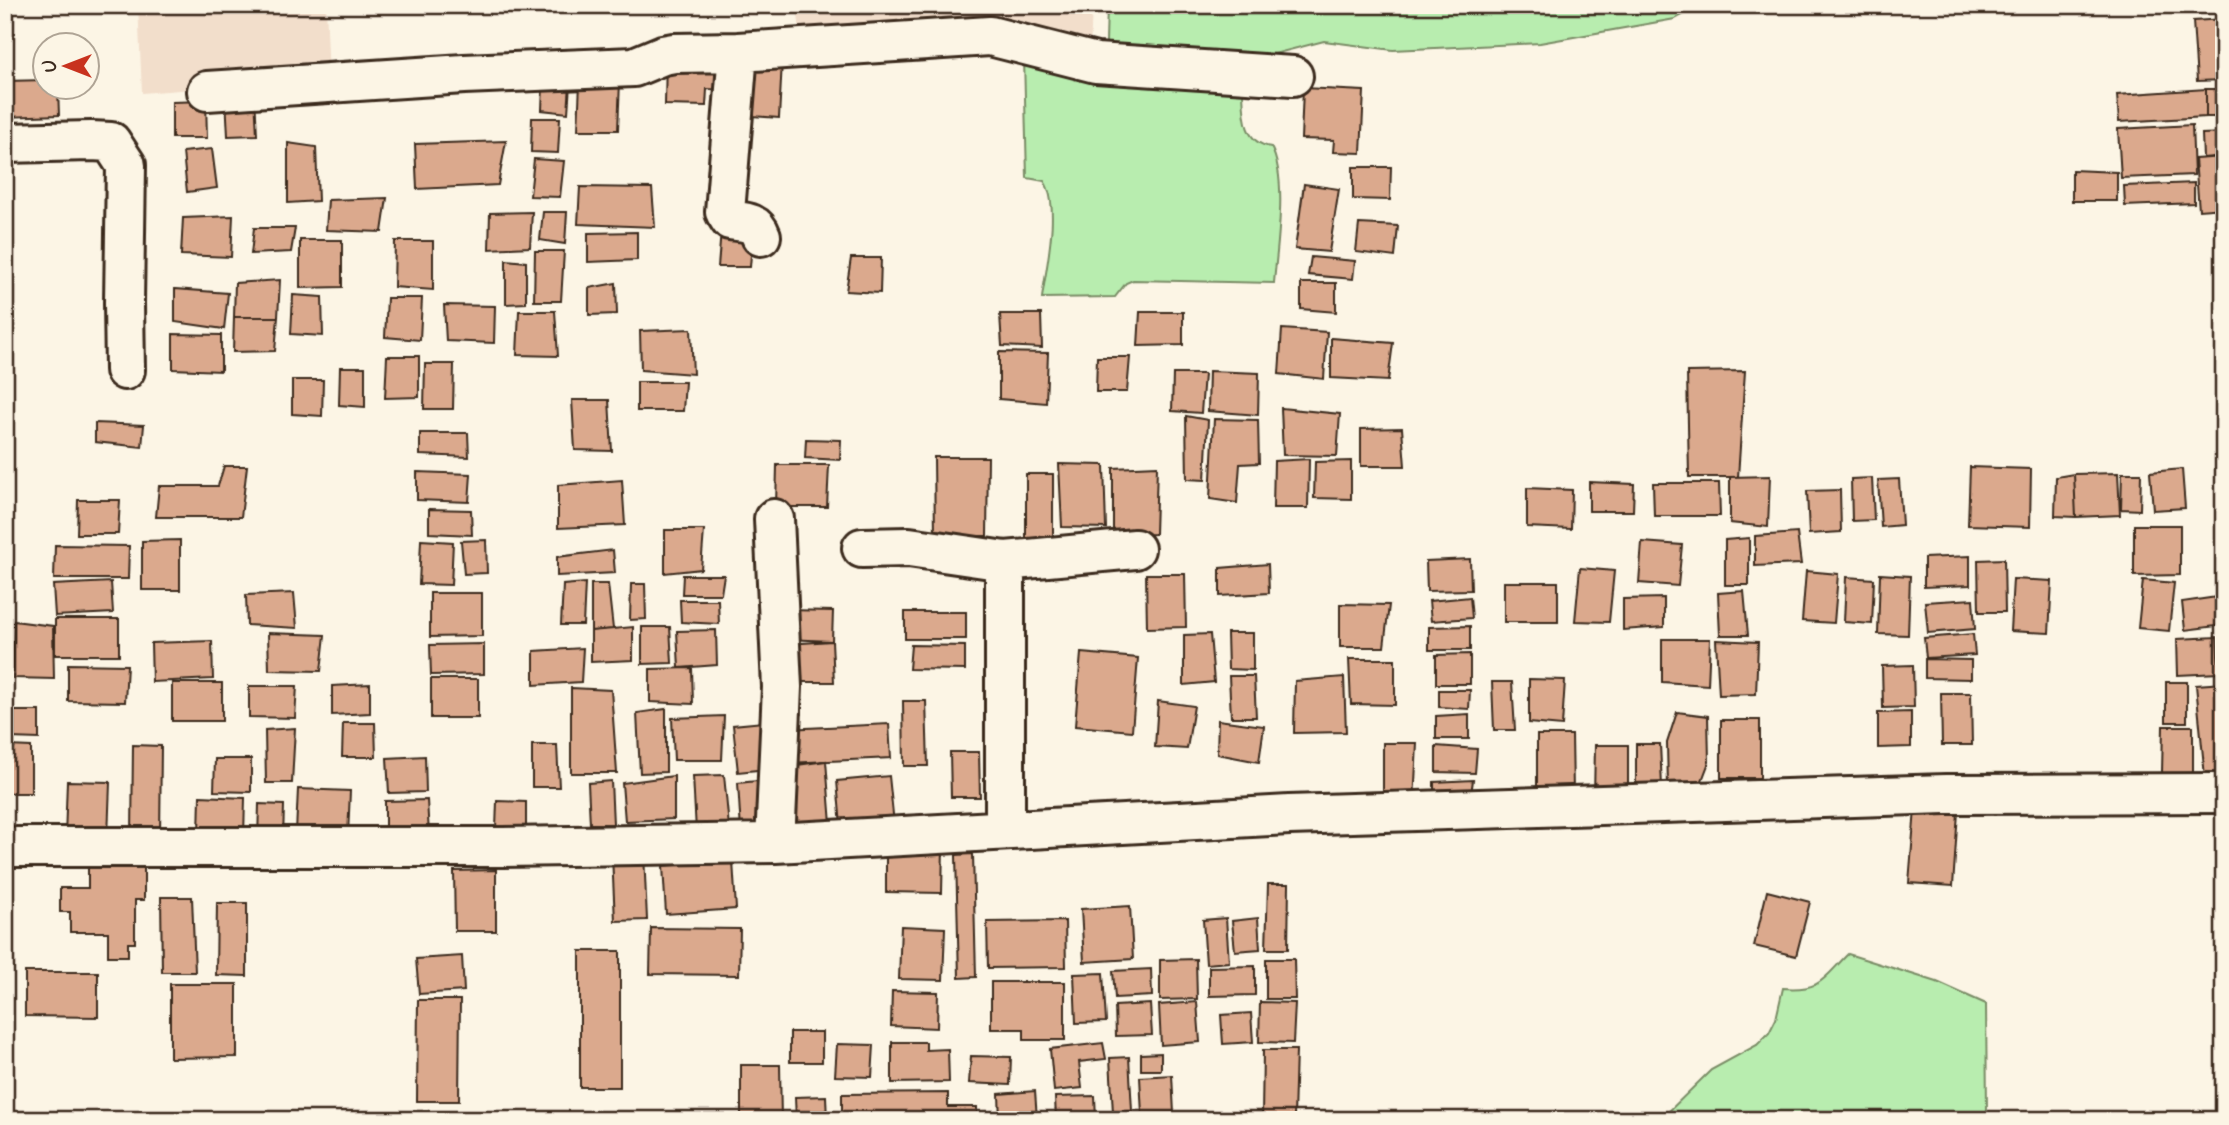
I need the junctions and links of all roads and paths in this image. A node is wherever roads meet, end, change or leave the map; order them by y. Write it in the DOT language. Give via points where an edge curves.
graph roads {
  1 [pos="737,52"];
  2 [pos="1293,76"];
  3 [pos="207,91"];
  4 [pos="5,143"];
  5 [pos="761,236"];
  6 [pos="125,370"];
  7 [pos="774,519"];
  8 [pos="862,548"];
  9 [pos="1135,549"];
  10 [pos="1005,561"];
  11 [pos="2224,793"];
  12 [pos="1005,831"];
  13 [pos="775,843"];
  14 [pos="5,847"];
  1 -- 2 [label="street" via="990,36 1096,63"];
  1 -- 3 [label="street" via="663,54 634,67"];
  1 -- 5 [label="street" via="725,212 730,220 753,224"];
  4 -- 6 [label="street" via="111,142 126,165"];
  7 -- 13 [label="street" via="782,687"];
  8 -- 10 [label="street" via="909,547"];
  9 -- 10 [label="street"];
  10 -- 12 [label="street"];
  11 -- 12 [label="street" via="1946,794 1289,815"];
  12 -- 13 [label="street"];
  13 -- 14 [label="street"];
}
